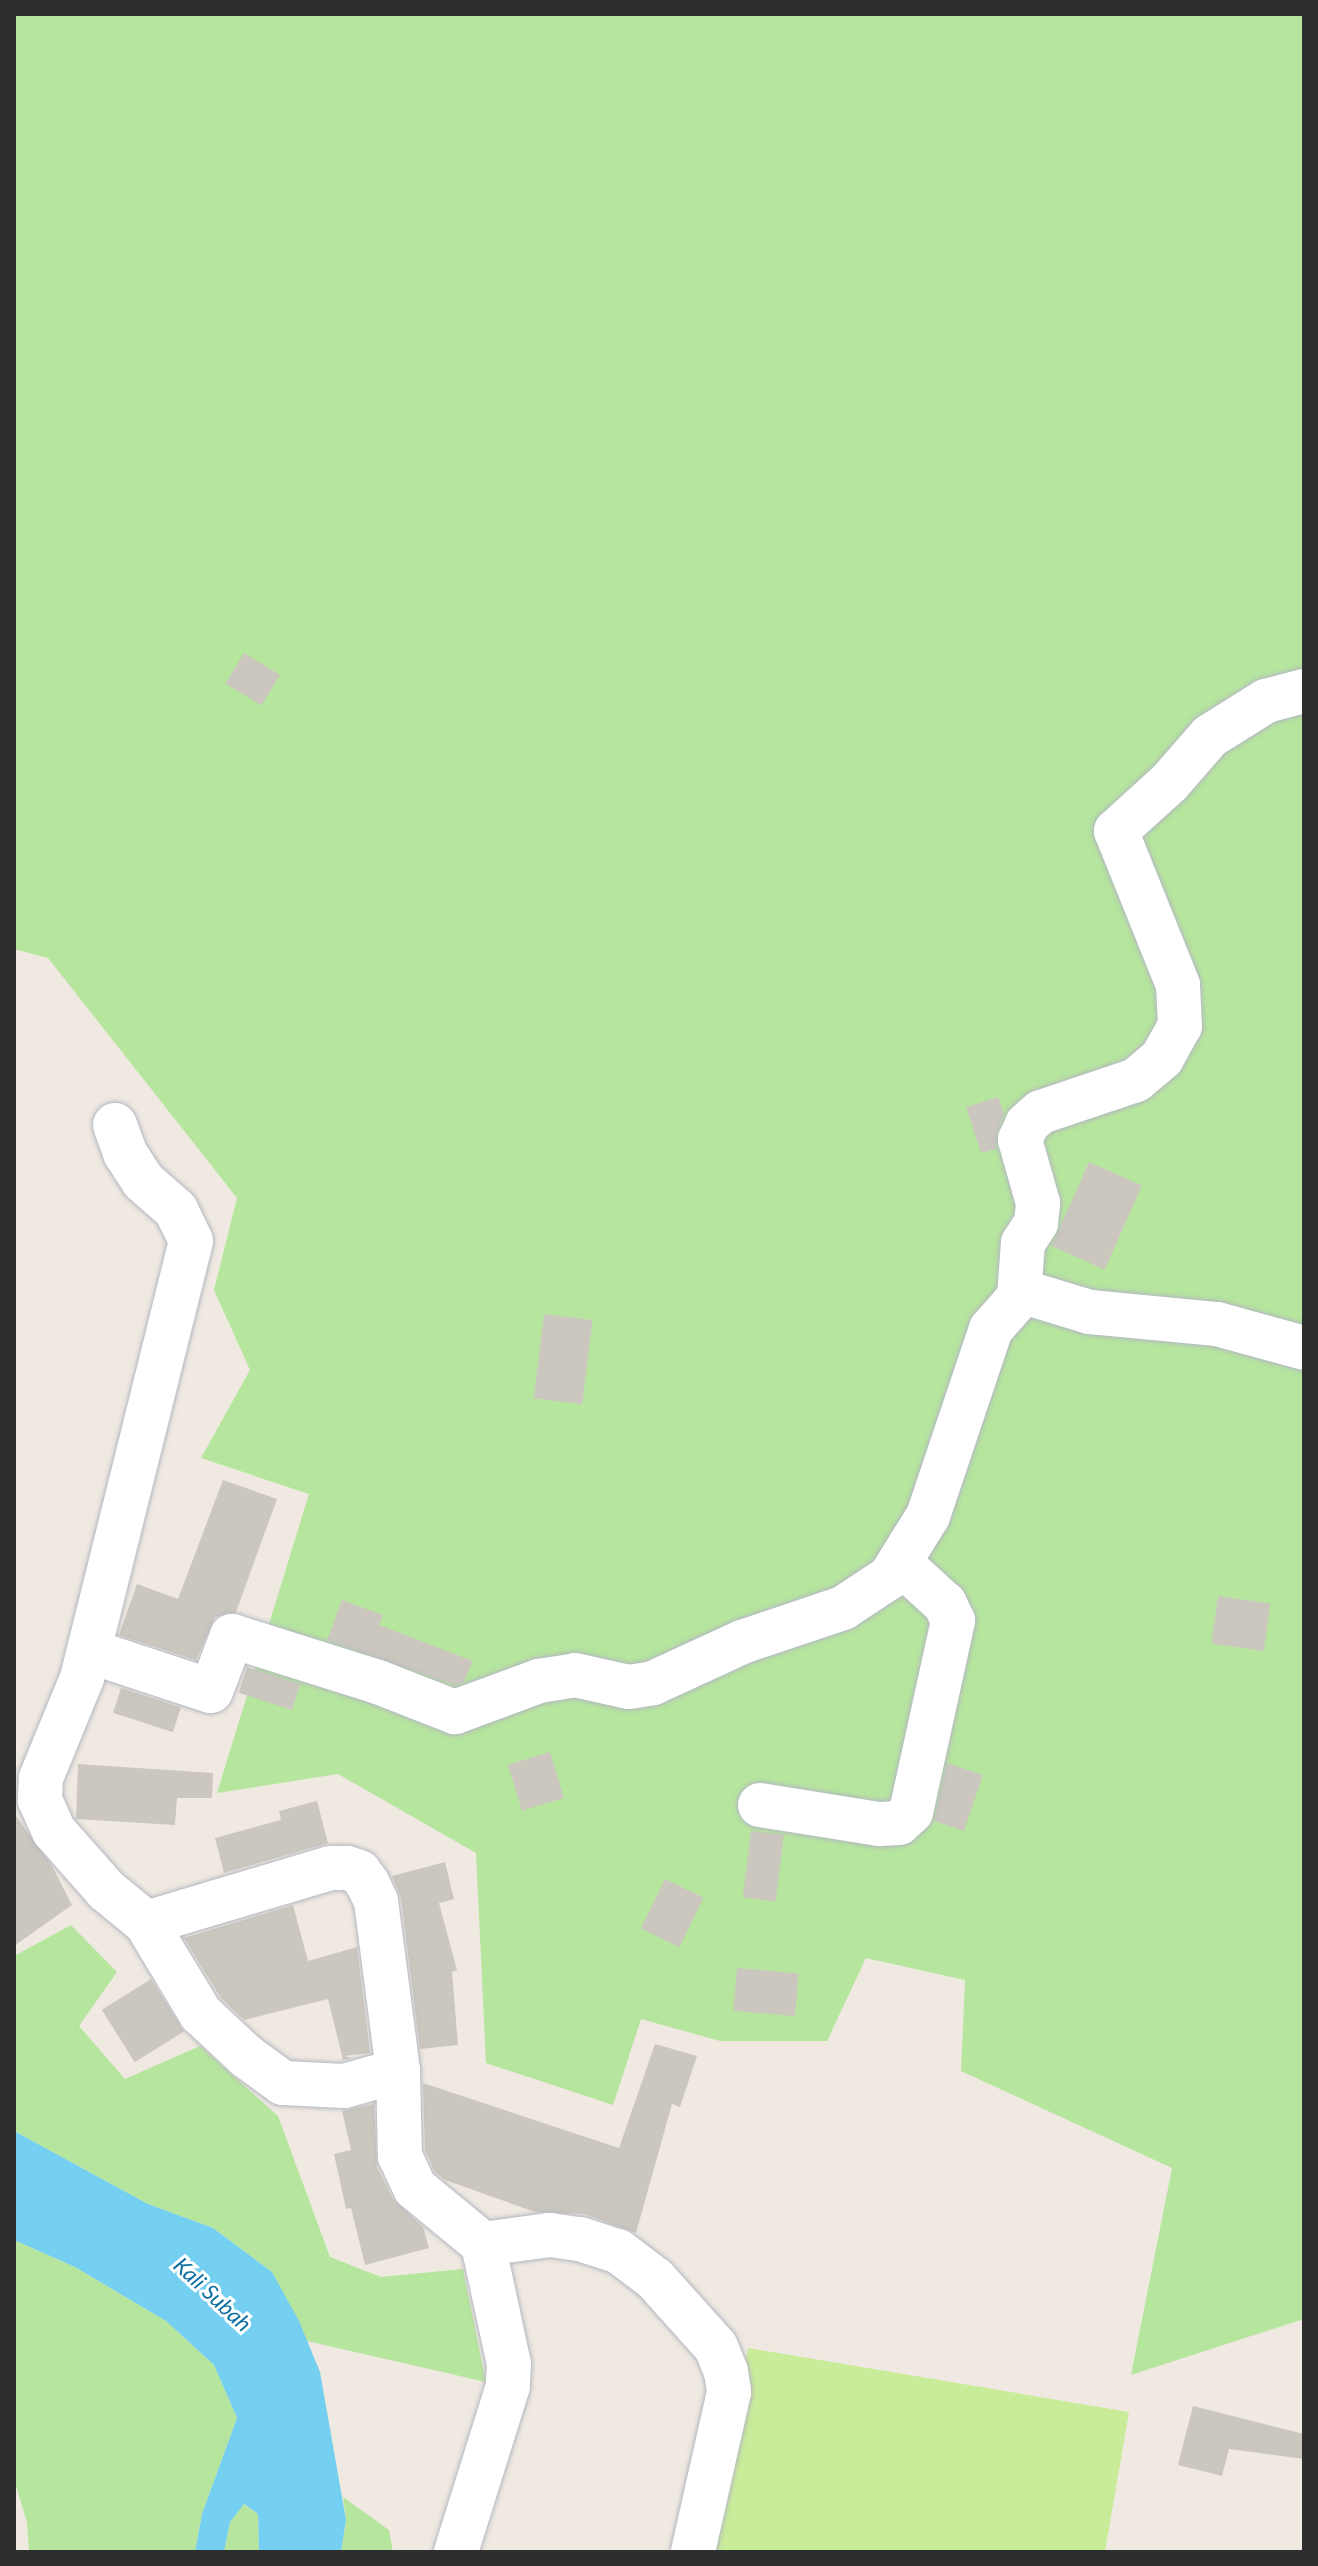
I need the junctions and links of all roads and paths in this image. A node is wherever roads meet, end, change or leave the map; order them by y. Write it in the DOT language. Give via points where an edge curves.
graph roads {
  1 [pos="1304,691"];
  2 [pos="115,1125"];
  3 [pos="1019,1297"];
  4 [pos="1304,1348"];
  5 [pos="901,1564"];
  6 [pos="89,1651"];
  7 [pos="760,1805"];
  8 [pos="146,1923"];
  9 [pos="398,2071"];
  10 [pos="483,2244"];
  11 [pos="456,2552"];
  12 [pos="693,2552"];
  1 -- 3 [label="street" via="1266,701 1210,736 1116,831 1178,985 1180,1026 1162,1058 1136,1080 1041,1112 1027,1124 1020,1140 1038,1203 1036,1223 1023,1243"];
  2 -- 6 [label="street" via="143,1181 176,1210 191,1241"];
  3 -- 4 [label="street" via="1027,1293 1090,1312 1217,1324"];
  3 -- 5 [label="street" via="991,1329 928,1516"];
  5 -- 6 [label="street" via="871,1592 843,1608 754,1637 653,1683 629,1687 575,1675 539,1681 455,1712 232,1636 211,1691"];
  5 -- 7 [label="street" via="945,1604 953,1621 911,1812 899,1823 879,1824"];
  6 -- 8 [label="street" via="41,1778 40,1800 63,1841 106,1890"];
  8 -- 9 [label="street" via="201,2014 283,2083 344,2086"];
  8 -- 9 [label="street" via="330,1868 359,1872 376,1901"];
  9 -- 10 [label="street" via="400,2156 408,2174 415,2188"];
  10 -- 11 [label="street" via="506,2344 508,2386"];
  10 -- 12 [label="street" via="550,2235 618,2251 655,2279 716,2347 729,2392"];
}
